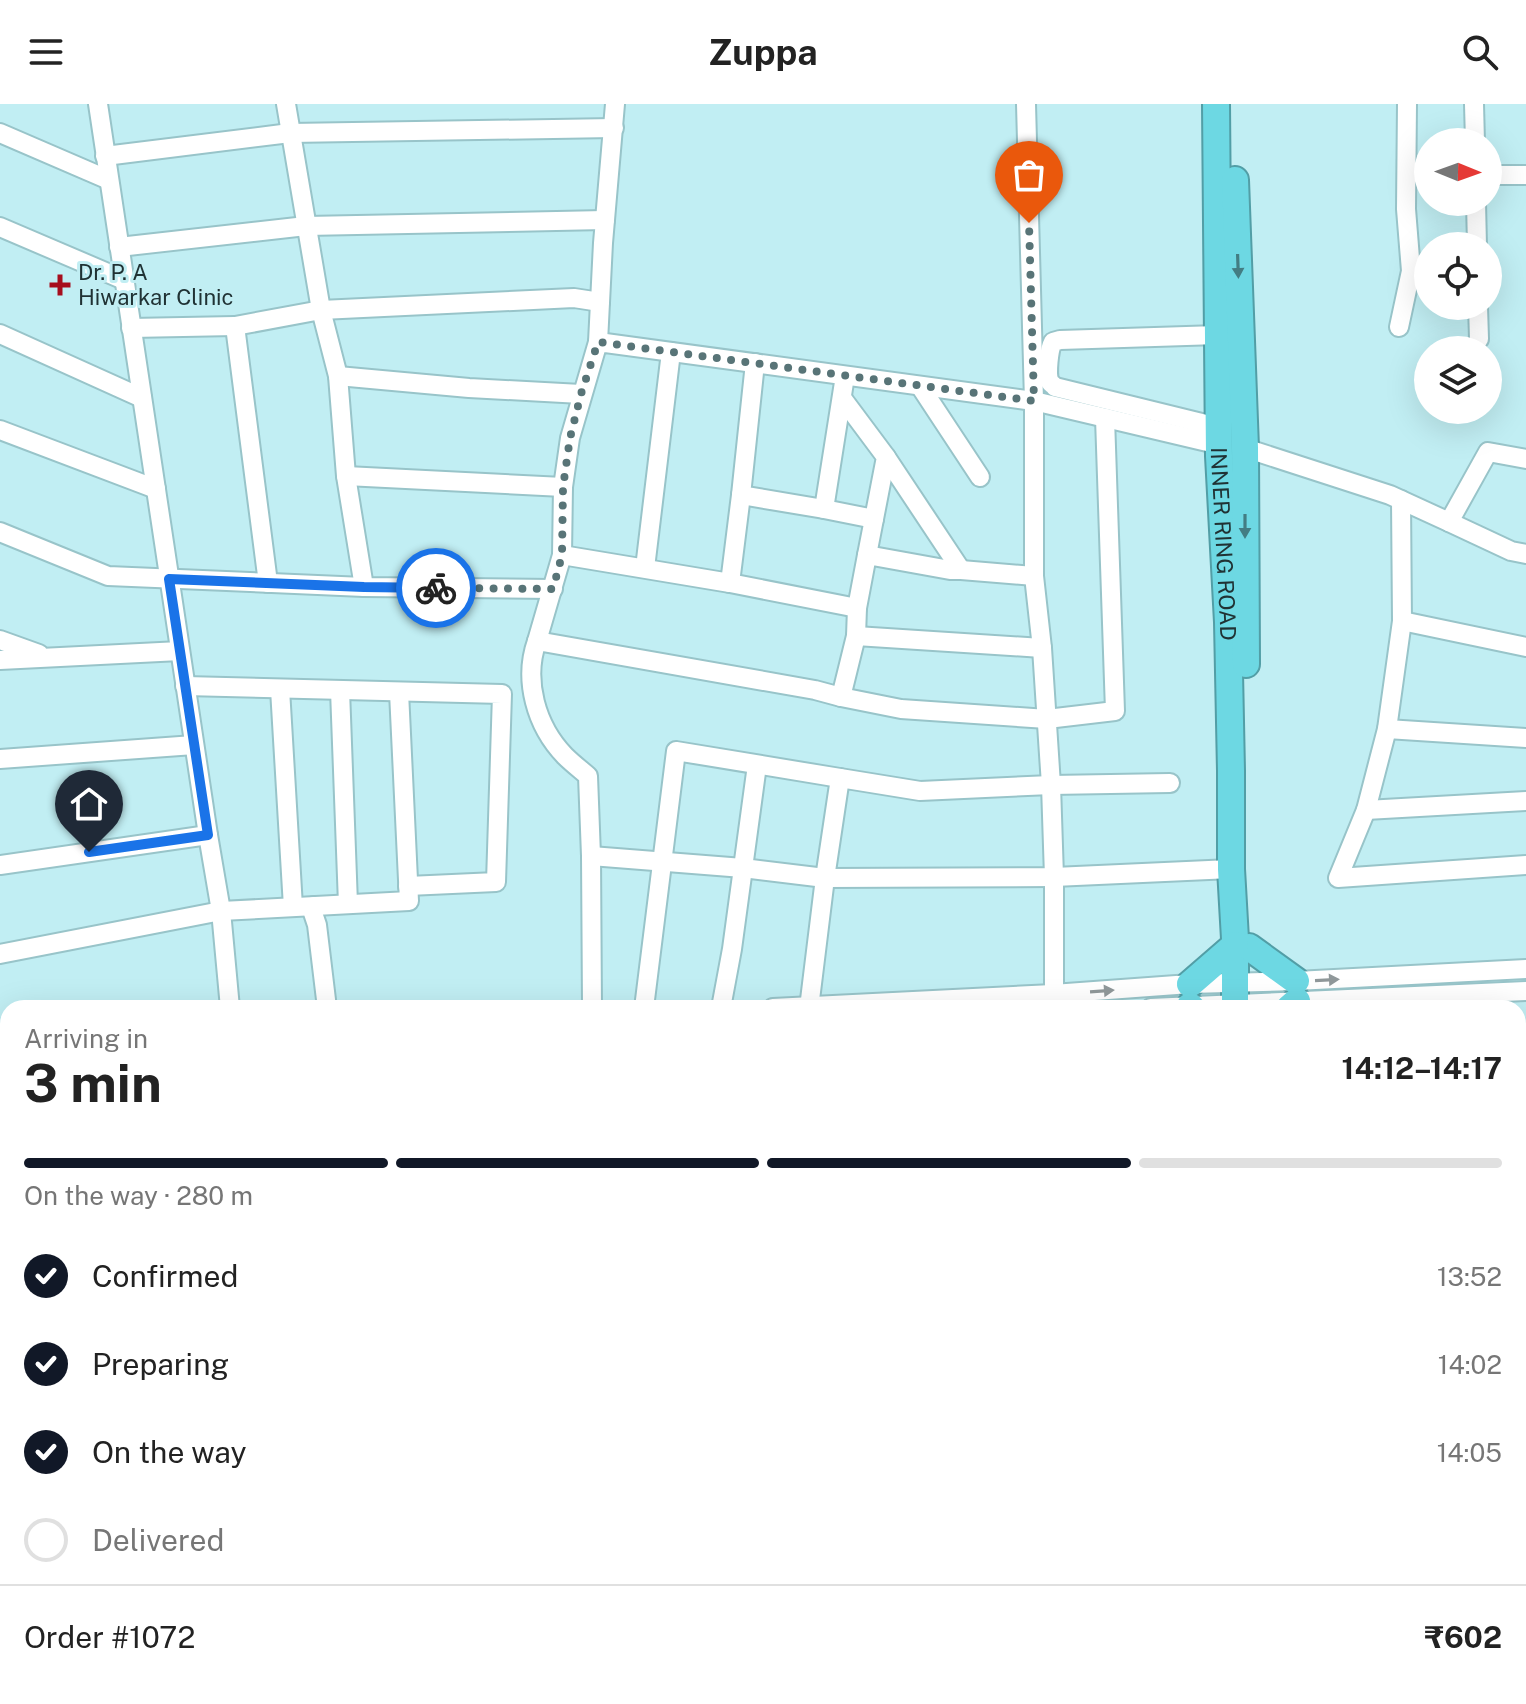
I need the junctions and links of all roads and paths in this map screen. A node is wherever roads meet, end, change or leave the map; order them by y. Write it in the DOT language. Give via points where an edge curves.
graph roads {
  1 [pos="98,104"];
  2 [pos="286,104"];
  3 [pos="615,104"];
  4 [pos="1026,104"];
  5 [pos="1216,104"];
  6 [pos="1233,104"];
  7 [pos="1407,104"];
  8 [pos="1474,104"];
  9 [pos="614,128"];
  10 [pos="1475,128"];
  11 [pos="0,133"];
  12 [pos="290,133"];
  13 [pos="105,156"];
  14 [pos="1502,175"];
  15 [pos="1526,175"];
  16 [pos="109,180"];
  17 [pos="605,220"];
  18 [pos="306,226"];
  19 [pos="0,227"];
  20 [pos="119,247"];
  21 [pos="124,280"];
  22 [pos="600,302"];
  23 [pos="321,310"];
  24 [pos="235,326"];
  25 [pos="1399,327"];
  26 [pos="131,328"];
  27 [pos="0,334"];
  28 [pos="1218,335"];
  29 [pos="598,342"];
  30 [pos="671,352"];
  31 [pos="755,363"];
  32 [pos="338,376"];
  33 [pos="845,376"];
  34 [pos="920,386"];
  35 [pos="581,394"];
  36 [pos="142,398"];
  37 [pos="842,398"];
  38 [pos="1034,401"];
  39 [pos="1105,418"];
  40 [pos="0,430"];
  41 [pos="1228,440"];
  42 [pos="886,457"];
  43 [pos="1526,459"];
  44 [pos="346,476"];
  45 [pos="980,477"];
  46 [pos="563,487"];
  47 [pos="156,489"];
  48 [pos="741,495"];
  49 [pos="1401,500"];
  50 [pos="824,509"];
  51 [pos="874,519"];
  52 [pos="1449,522"];
  53 [pos="0,532"];
  54 [pos="1526,554"];
  55 [pos="562,555"];
  56 [pos="867,555"];
  57 [pos="645,568"];
  58 [pos="961,570"];
  59 [pos="1034,576"];
  60 [pos="169,579"];
  61 [pos="268,583"];
  62 [pos="730,583"];
  63 [pos="364,587"];
  64 [pos="553,589"];
  65 [pos="857,608"];
  66 [pos="1402,621"];
  67 [pos="856,636"];
  68 [pos="0,640"];
  69 [pos="537,641"];
  70 [pos="1526,647"];
  71 [pos="1042,648"];
  72 [pos="180,651"];
  73 [pos="47,657"];
  74 [pos="0,660"];
  75 [pos="185,686"];
  76 [pos="280,689"];
  77 [pos="340,690"];
  78 [pos="399,692"];
  79 [pos="841,697"];
  80 [pos="1047,719"];
  81 [pos="1387,729"];
  82 [pos="1526,738"];
  83 [pos="194,745"];
  84 [pos="0,759"];
  85 [pos="757,765"];
  86 [pos="840,778"];
  87 [pos="1170,783"];
  88 [pos="1051,785"];
  89 [pos="1526,801"];
  90 [pos="1366,810"];
  91 [pos="208,835"];
  92 [pos="591,856"];
  93 [pos="662,862"];
  94 [pos="0,865"];
  95 [pos="1526,865"];
  96 [pos="743,868"];
  97 [pos="1231,869"];
  98 [pos="1054,877"];
  99 [pos="825,878"];
  100 [pos="408,886"];
  101 [pos="348,904"];
  102 [pos="315,906"];
  103 [pos="293,907"];
  104 [pos="221,911"];
  105 [pos="1242,946"];
  106 [pos="0,954"];
  107 [pos="1526,969"];
  108 [pos="1526,991"];
  109 [pos="1294,997"];
  110 [pos="1242,998"];
  111 [pos="229,1000"];
  112 [pos="326,1000"];
  113 [pos="592,1000"];
  114 [pos="645,1000"];
  115 [pos="722,1000"];
  116 [pos="810,1000"];
  117 [pos="1054,1000"];
  118 [pos="1191,1000"];
  119 [pos="1428,1000"];
  120 [pos="1478,1000"];
  1 -- 13 [label="street"];
  2 -- 12 [label="street"];
  3 -- 9 [label="street"];
  4 -- 38 [label="street"];
  5 -- 28 [label="highway, INNER RING ROAD"];
  6 -- 41 [label="highway, INNER RING ROAD, one-way"];
  7 -- 25 [label="street" via="1411,271"];
  8 -- 10 [label="street"];
  9 -- 12 [label="street"];
  9 -- 17 [label="street"];
  11 -- 16 [label="street"];
  12 -- 13 [label="street"];
  12 -- 18 [label="street"];
  13 -- 16 [label="street"];
  14 -- 15 [label="street"];
  16 -- 20 [label="street"];
  17 -- 18 [label="street"];
  17 -- 22 [label="street"];
  18 -- 20 [label="street"];
  18 -- 23 [label="street"];
  19 -- 21 [label="street"];
  20 -- 21 [label="street"];
  21 -- 26 [label="street"];
  22 -- 23 [label="street" via="574,298"];
  22 -- 29 [label="street"];
  23 -- 24 [label="street"];
  23 -- 32 [label="street"];
  24 -- 26 [label="street"];
  24 -- 61 [label="street"];
  26 -- 36 [label="street"];
  27 -- 36 [label="street"];
  28 -- 41 [label="highway, INNER RING ROAD"];
  28 -- 41 [label="street" via="1060,340 1049,347 1048,377 1055,387"];
  29 -- 30 [label="street"];
  29 -- 35 [label="street"];
  30 -- 31 [label="street"];
  30 -- 57 [label="street"];
  31 -- 33 [label="street"];
  31 -- 48 [label="street"];
  32 -- 35 [label="street"];
  32 -- 44 [label="street"];
  33 -- 34 [label="street"];
  33 -- 37 [label="street"];
  34 -- 38 [label="street"];
  34 -- 45 [label="street"];
  35 -- 46 [label="street"];
  36 -- 47 [label="street"];
  37 -- 42 [label="street"];
  37 -- 50 [label="street"];
  38 -- 39 [label="street"];
  38 -- 59 [label="street"];
  39 -- 41 [label="street"];
  39 -- 80 [label="street" via="1115,711"];
  40 -- 47 [label="street"];
  41 -- 49 [label="street"];
  41 -- 97 [label="highway, INNER RING ROAD" via="1219,456 1228,622"];
  41 -- 105 [label="highway, INNER RING ROAD, one-way"];
  42 -- 51 [label="street"];
  42 -- 58 [label="street"];
  43 -- 52 [label="street" via="1488,452"];
  44 -- 46 [label="street"];
  44 -- 63 [label="street"];
  46 -- 55 [label="street"];
  47 -- 60 [label="street"];
  48 -- 50 [label="street"];
  48 -- 62 [label="street"];
  49 -- 52 [label="street"];
  49 -- 66 [label="street"];
  50 -- 51 [label="street"];
  51 -- 56 [label="street"];
  52 -- 54 [label="street"];
  53 -- 60 [label="street" via="108,576"];
  55 -- 57 [label="street"];
  55 -- 64 [label="street"];
  56 -- 58 [label="street"];
  56 -- 65 [label="street"];
  57 -- 62 [label="street"];
  58 -- 59 [label="street"];
  59 -- 71 [label="street"];
  60 -- 61 [label="street"];
  60 -- 72 [label="street"];
  61 -- 63 [label="street"];
  62 -- 65 [label="street"];
  63 -- 64 [label="street"];
  64 -- 69 [label="street"];
  65 -- 67 [label="street"];
  66 -- 70 [label="street"];
  66 -- 81 [label="street"];
  67 -- 71 [label="street"];
  67 -- 79 [label="street"];
  68 -- 73 [label="street"];
  69 -- 79 [label="street"];
  69 -- 92 [label="street" via="532,687 537,710 563,754 588,776"];
  71 -- 80 [label="street"];
  72 -- 73 [label="street"];
  72 -- 75 [label="street"];
  73 -- 74 [label="street"];
  75 -- 76 [label="street"];
  75 -- 83 [label="street"];
  76 -- 77 [label="street"];
  76 -- 103 [label="street"];
  77 -- 78 [label="street"];
  77 -- 101 [label="street"];
  78 -- 100 [label="street"];
  78 -- 100 [label="street" via="502,694 496,882"];
  79 -- 80 [label="street" via="901,709"];
  80 -- 88 [label="street"];
  81 -- 82 [label="street"];
  81 -- 90 [label="street"];
  83 -- 84 [label="street"];
  83 -- 91 [label="street"];
  85 -- 86 [label="street"];
  85 -- 93 [label="street" via="676,751"];
  85 -- 96 [label="street"];
  86 -- 88 [label="street" via="920,791"];
  86 -- 99 [label="street"];
  87 -- 88 [label="street"];
  88 -- 98 [label="street"];
  89 -- 90 [label="street"];
  90 -- 95 [label="street" via="1338,878"];
  91 -- 94 [label="street"];
  91 -- 104 [label="street"];
  92 -- 93 [label="street"];
  92 -- 113 [label="street"];
  93 -- 96 [label="street"];
  93 -- 114 [label="street"];
  96 -- 99 [label="street"];
  96 -- 115 [label="street"];
  97 -- 98 [label="street"];
  97 -- 105 [label="highway, INNER RING ROAD"];
  98 -- 99 [label="street"];
  98 -- 117 [label="street"];
  99 -- 116 [label="street"];
  100 -- 101 [label="street" via="409,901"];
  101 -- 102 [label="street"];
  102 -- 103 [label="street"];
  102 -- 112 [label="street" via="311,907"];
  103 -- 104 [label="street"];
  104 -- 106 [label="street"];
  104 -- 111 [label="street"];
  105 -- 109 [label="highway"];
  105 -- 110 [label="highway, INNER RING ROAD"];
  105 -- 118 [label="highway"];
  109 -- 107 [label="street, one-way"];
  108 -- 120 [label="street"];
  109 -- 110 [label="street"];
  109 -- 119 [label="street"];
  110 -- 118 [label="street"];
}
